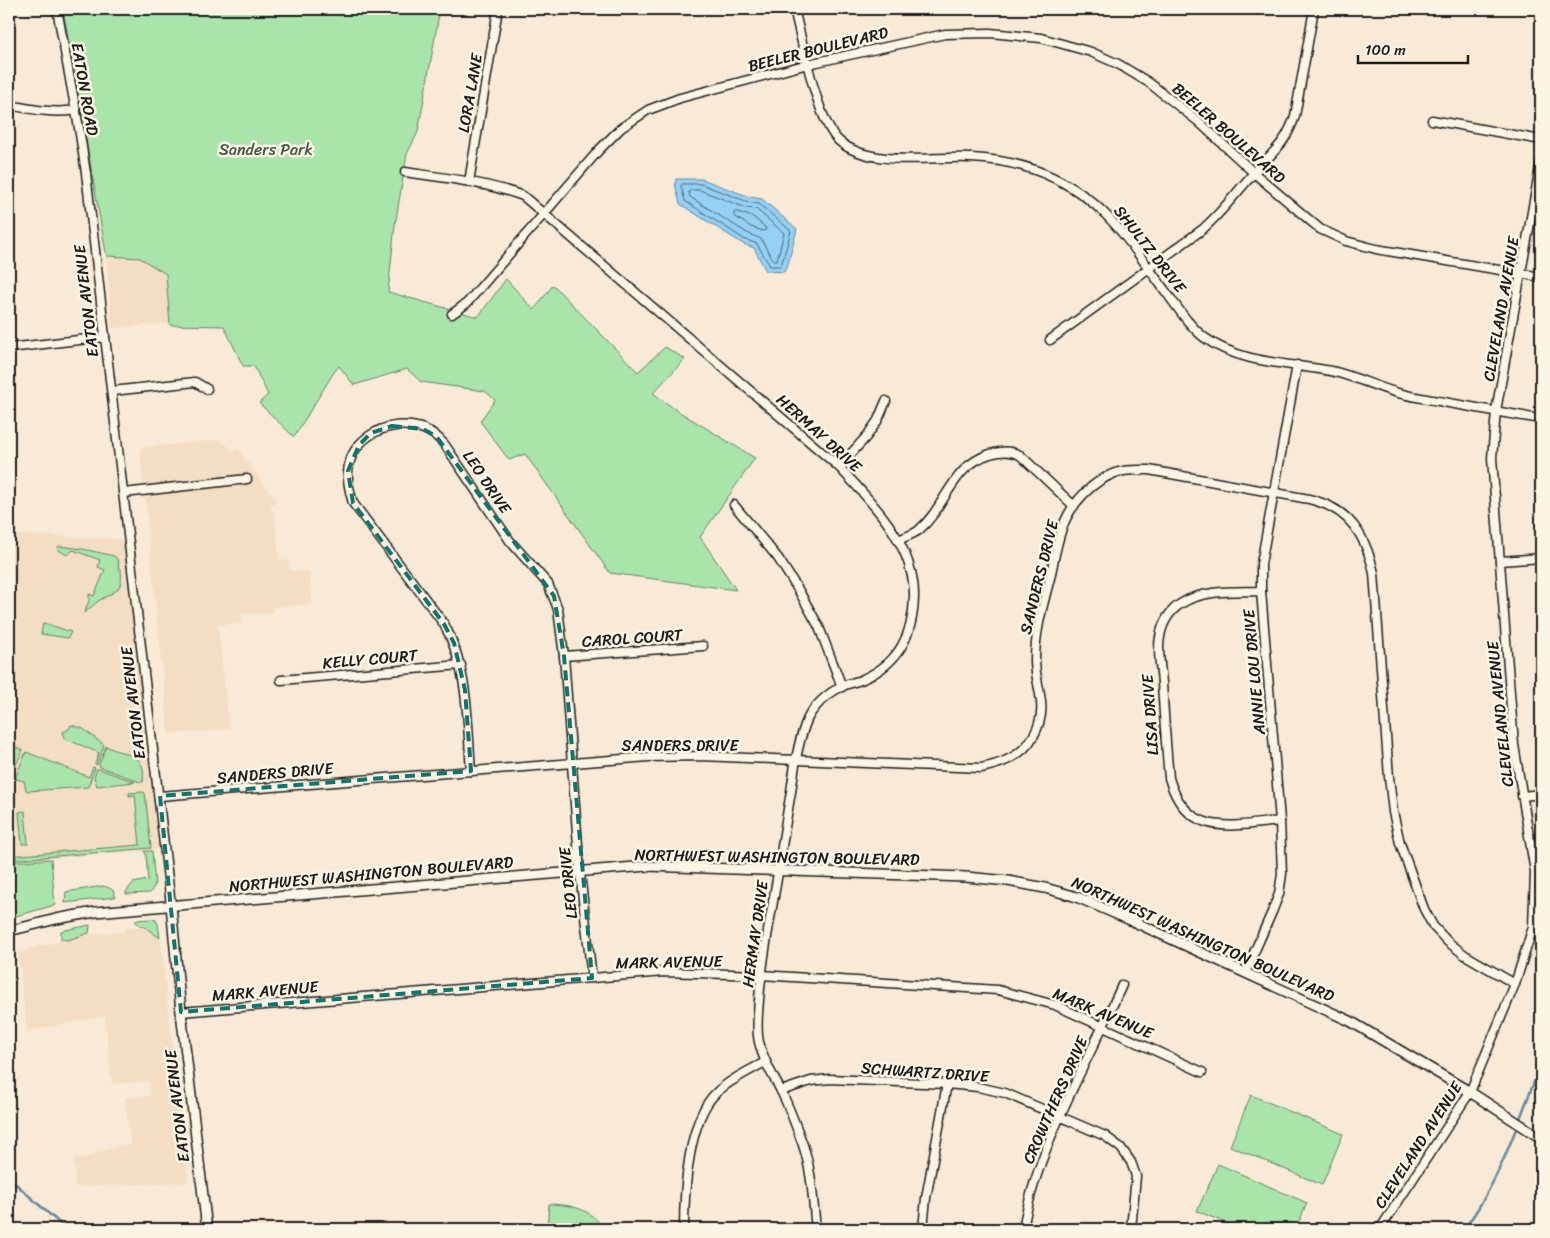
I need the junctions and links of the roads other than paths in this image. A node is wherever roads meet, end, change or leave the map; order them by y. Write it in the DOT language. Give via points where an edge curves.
graph roads {
  1 [pos="57,9"];
  2 [pos="498,9"];
  3 [pos="794,9"];
  4 [pos="1314,9"];
  5 [pos="808,64"];
  6 [pos="9,105"];
  7 [pos="76,110"];
  8 [pos="1432,120"];
  9 [pos="1541,140"];
  10 [pos="1541,162"];
  11 [pos="405,172"];
  12 [pos="1254,173"];
  13 [pos="86,174"];
  14 [pos="469,182"];
  15 [pos="543,213"];
  16 [pos="1149,269"];
  17 [pos="1522,274"];
  18 [pos="1541,277"];
  19 [pos="452,314"];
  20 [pos="105,337"];
  21 [pos="1050,340"];
  22 [pos="9,348"];
  23 [pos="1297,365"];
  24 [pos="207,389"];
  25 [pos="112,391"];
  26 [pos="886,401"];
  27 [pos="1496,411"];
  28 [pos="1541,419"];
  29 [pos="839,466"];
  30 [pos="247,479"];
  31 [pos="1274,492"];
  32 [pos="124,493"];
  33 [pos="734,505"];
  34 [pos="1074,506"];
  35 [pos="898,540"];
  36 [pos="1541,558"];
  37 [pos="1500,561"];
  38 [pos="1261,591"];
  39 [pos="703,646"];
  40 [pos="564,656"];
  41 [pos="461,665"];
  42 [pos="281,680"];
  43 [pos="842,687"];
  44 [pos="796,761"];
  45 [pos="572,762"];
  46 [pos="471,771"];
  47 [pos="1541,794"];
  48 [pos="160,796"];
  49 [pos="1522,796"];
  50 [pos="1280,821"];
  51 [pos="580,872"];
  52 [pos="778,872"];
  53 [pos="172,905"];
  54 [pos="9,931"];
  55 [pos="1245,972"];
  56 [pos="761,975"];
  57 [pos="592,978"];
  58 [pos="1516,984"];
  59 [pos="1122,985"];
  60 [pos="181,1012"];
  61 [pos="1104,1026"];
  62 [pos="765,1062"];
  63 [pos="1202,1072"];
  64 [pos="947,1084"];
  65 [pos="781,1091"];
  66 [pos="1470,1092"];
  67 [pos="1060,1117"];
  68 [pos="1541,1138"];
  69 [pos="207,1229"];
  70 [pos="684,1229"];
  71 [pos="816,1229"];
  72 [pos="923,1229"];
  73 [pos="1023,1229"];
  74 [pos="1131,1229"];
  75 [pos="1380,1229"];
  1 -- 7 [label="street, EATON ROAD"];
  2 -- 14 [label="street, LORA LANE"];
  3 -- 5 [label="street, SHULTZ DRIVE"];
  4 -- 12 [label="street" via="1290,130 1282,144"];
  5 -- 12 [label="street, BEELER BOULEVARD" via="946,34 990,33 1041,38 1090,52 1148,82 1199,122"];
  5 -- 15 [label="street, BEELER BOULEVARD" via="680,98 648,110 621,128"];
  5 -- 16 [label="street, SHULTZ DRIVE" via="826,123 836,139 848,148 882,158 971,158 1006,162 1035,170 1068,184 1096,204 1122,231"];
  6 -- 7 [label="street" via="55,112"];
  7 -- 13 [label="street, EATON ROAD"];
  8 -- 9 [label="street"];
  10 -- 17 [label="street, CLEVELAND AVENUE"];
  11 -- 14 [label="street, HERMAY DRIVE"];
  12 -- 16 [label="street" via="1222,212"];
  12 -- 17 [label="street, BEELER BOULEVARD" via="1320,229 1346,241"];
  13 -- 20 [label="street, EATON AVENUE"];
  14 -- 15 [label="street, HERMAY DRIVE" via="523,196"];
  15 -- 19 [label="street, BEELER BOULEVARD" via="467,303"];
  15 -- 29 [label="street, HERMAY DRIVE"];
  16 -- 21 [label="street"];
  16 -- 23 [label="street, SHULTZ DRIVE" via="1191,326 1205,338 1238,354"];
  17 -- 18 [label="street, BEELER BOULEVARD"];
  17 -- 27 [label="street, CLEVELAND AVENUE"];
  20 -- 22 [label="street"];
  20 -- 25 [label="street, EATON AVENUE"];
  23 -- 27 [label="street, SHULTZ DRIVE" via="1334,371 1398,393"];
  23 -- 31 [label="street, ANNIE LOU DRIVE"];
  24 -- 25 [label="street" via="195,382"];
  25 -- 32 [label="street, EATON AVENUE"];
  26 -- 29 [label="street" via="867,436"];
  27 -- 28 [label="street, SHULTZ DRIVE"];
  27 -- 37 [label="street, CLEVELAND AVENUE" via="1492,458"];
  29 -- 35 [label="street, HERMAY DRIVE" via="872,503"];
  30 -- 32 [label="street"];
  31 -- 34 [label="street, SANDERS DRIVE" via="1149,470 1129,470 1101,480"];
  31 -- 38 [label="street, ANNIE LOU DRIVE" via="1263,548"];
  31 -- 58 [label="street, SANDERS DRIVE" via="1330,506 1348,518 1370,552 1389,777 1400,842 1433,926 1465,955"];
  32 -- 48 [label="street, EATON AVENUE"];
  33 -- 43 [label="street" via="778,558 798,591 819,627"];
  34 -- 35 [label="street" via="1020,455 1001,451 972,462 959,475 929,520 918,531"];
  34 -- 44 [label="street, SANDERS DRIVE" via="1064,524 1039,618 1035,662 1042,705 1034,736 1024,748 1013,758 982,768"];
  35 -- 43 [label="street, HERMAY DRIVE" via="911,572 914,595 910,629 896,656 881,669"];
  36 -- 37 [label="street"];
  37 -- 49 [label="street, CLEVELAND AVENUE" via="1514,745"];
  38 -- 50 [label="street, ANNIE LOU DRIVE"];
  38 -- 50 [label="street, LISA DRIVE" via="1209,593 1194,597 1172,611 1164,623 1159,638 1169,778 1180,806 1210,824 1228,826"];
  39 -- 40 [label="street, CAROL COURT"];
  40 -- 41 [label="street, LEO DRIVE" via="558,609 548,584 510,541 445,445 423,429 408,426 392,426 371,433 351,458 348,487 353,502 444,624"];
  40 -- 45 [label="street, LEO DRIVE"];
  41 -- 42 [label="street, KELLY COURT"];
  41 -- 46 [label="street, LEO DRIVE"];
  43 -- 44 [label="street, HERMAY DRIVE" via="811,712"];
  44 -- 45 [label="street, SANDERS DRIVE" via="702,756"];
  44 -- 52 [label="street, HERMAY DRIVE"];
  45 -- 46 [label="street, SANDERS DRIVE"];
  45 -- 51 [label="street, LEO DRIVE"];
  46 -- 48 [label="street, SANDERS DRIVE"];
  47 -- 49 [label="street"];
  48 -- 53 [label="street, EATON AVENUE"];
  49 -- 58 [label="street, CLEVELAND AVENUE" via="1535,882 1533,927"];
  50 -- 55 [label="street, ANNIE LOU DRIVE" via="1282,874 1279,894"];
  51 -- 52 [label="main road, NORTHWEST WASHINGTON BOULEVARD" via="647,866"];
  51 -- 53 [label="main road, NORTHWEST WASHINGTON BOULEVARD"];
  51 -- 57 [label="street, LEO DRIVE"];
  52 -- 55 [label="main road, NORTHWEST WASHINGTON BOULEVARD" via="966,877 1044,888 1077,897"];
  52 -- 56 [label="street, HERMAY DRIVE"];
  53 -- 54 [label="main road, NORTHWEST WASHINGTON BOULEVARD" via="76,914"];
  53 -- 60 [label="main road, EATON AVENUE"];
  55 -- 66 [label="main road, NORTHWEST WASHINGTON BOULEVARD" via="1350,1021"];
  56 -- 57 [label="street, MARK AVENUE" via="664,972"];
  56 -- 61 [label="street, MARK AVENUE" via="998,990 1055,1005"];
  56 -- 62 [label="street, HERMAY DRIVE" via="758,1041"];
  57 -- 60 [label="street, MARK AVENUE"];
  58 -- 66 [label="street, CLEVELAND AVENUE"];
  59 -- 61 [label="street, CROWTHERS DRIVE"];
  60 -- 69 [label="main road, EATON AVENUE"];
  61 -- 63 [label="street, MARK AVENUE"];
  61 -- 67 [label="street, CROWTHERS DRIVE"];
  62 -- 65 [label="street, HERMAY DRIVE"];
  62 -- 70 [label="street" via="716,1093 703,1110 695,1130 684,1197"];
  64 -- 65 [label="street, SCHWARTZ DRIVE" via="830,1079 811,1080"];
  64 -- 67 [label="street, SCHWARTZ DRIVE" via="1005,1092"];
  64 -- 72 [label="street"];
  65 -- 71 [label="street, HERMAY DRIVE" via="804,1146"];
  66 -- 68 [label="main road, NORTHWEST WASHINGTON BOULEVARD"];
  66 -- 75 [label="street, CLEVELAND AVENUE"];
  67 -- 73 [label="street, CROWTHERS DRIVE" via="1036,1172"];
  67 -- 74 [label="street, SCHWARTZ DRIVE" via="1105,1136 1121,1148 1131,1162 1136,1176"];
}
